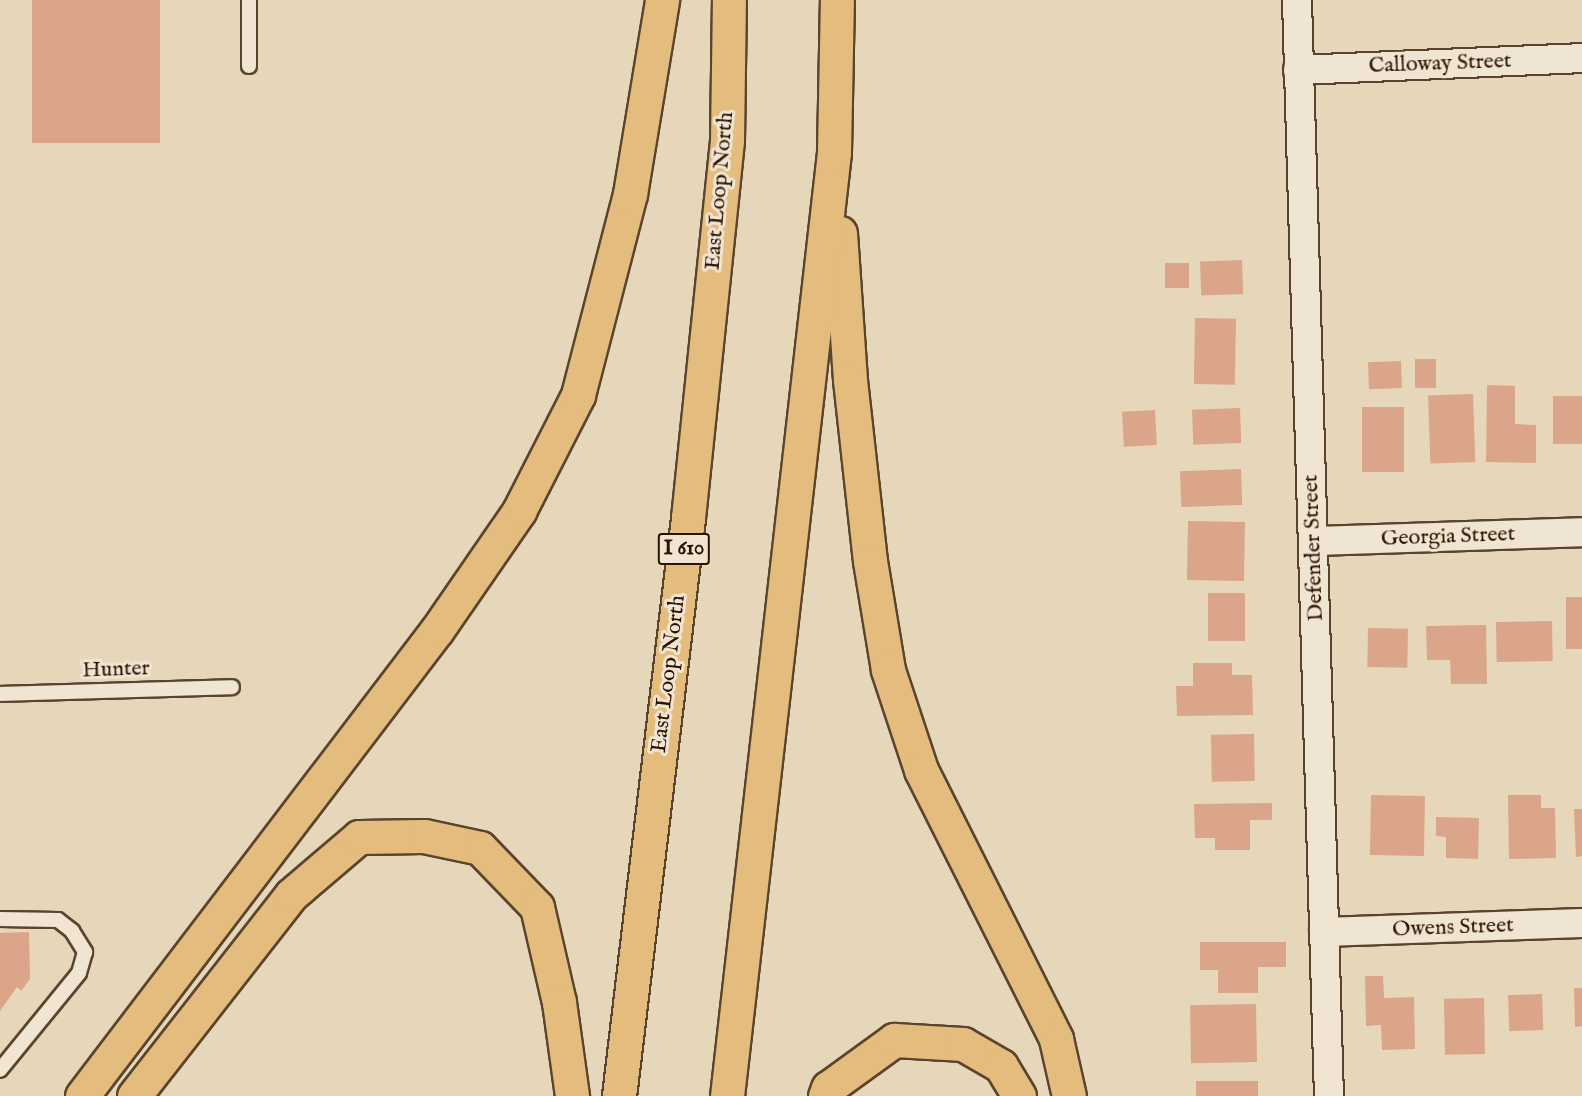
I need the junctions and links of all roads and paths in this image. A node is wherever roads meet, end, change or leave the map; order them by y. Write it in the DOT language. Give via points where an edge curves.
graph roads {
  1 [pos="249,0"];
  2 [pos="662,0"];
  3 [pos="729,0"];
  4 [pos="837,0"];
  5 [pos="1297,0"];
  6 [pos="1582,58"];
  7 [pos="249,66"];
  8 [pos="1298,70"];
  9 [pos="834,152"];
  10 [pos="1582,532"];
  11 [pos="1315,542"];
  12 [pos="232,687"];
  13 [pos="0,694"];
  14 [pos="0,919"];
  15 [pos="1582,923"];
  16 [pos="1324,932"];
  17 [pos="0,1070"];
  18 [pos="82,1096"];
  19 [pos="134,1096"];
  20 [pos="572,1096"];
  21 [pos="619,1096"];
  22 [pos="727,1096"];
  23 [pos="825,1096"];
  24 [pos="1019,1096"];
  25 [pos="1069,1096"];
  26 [pos="1329,1096"];
  1 -- 7 [label="lane"];
  2 -- 18 [label="highway" via="630,194 578,395 519,511 437,630"];
  3 -- 21 [label="highway, East Loop North / I 610" via="727,140 688,518"];
  4 -- 9 [label="highway"];
  5 -- 8 [label="street, Defender Street"];
  6 -- 8 [label="street, Calloway Street"];
  8 -- 11 [label="street, Defender Street"];
  9 -- 22 [label="highway"];
  9 -- 25 [label="highway" via="850,380 870,561 888,670 921,770 1056,1039"];
  10 -- 11 [label="street, Georgia Street"];
  11 -- 16 [label="street, Defender Street"];
  12 -- 13 [label="lane, Hunter"];
  14 -- 17 [label="lane" via="58,920 85,952 79,973"];
  15 -- 16 [label="street, Owens Street"];
  16 -- 26 [label="street, Defender Street"];
  19 -- 20 [label="highway" via="291,894 359,837 424,836 480,848 537,908 559,1002"];
  23 -- 24 [label="highway" via="828,1088 894,1040 963,1044 1001,1066"];
}
